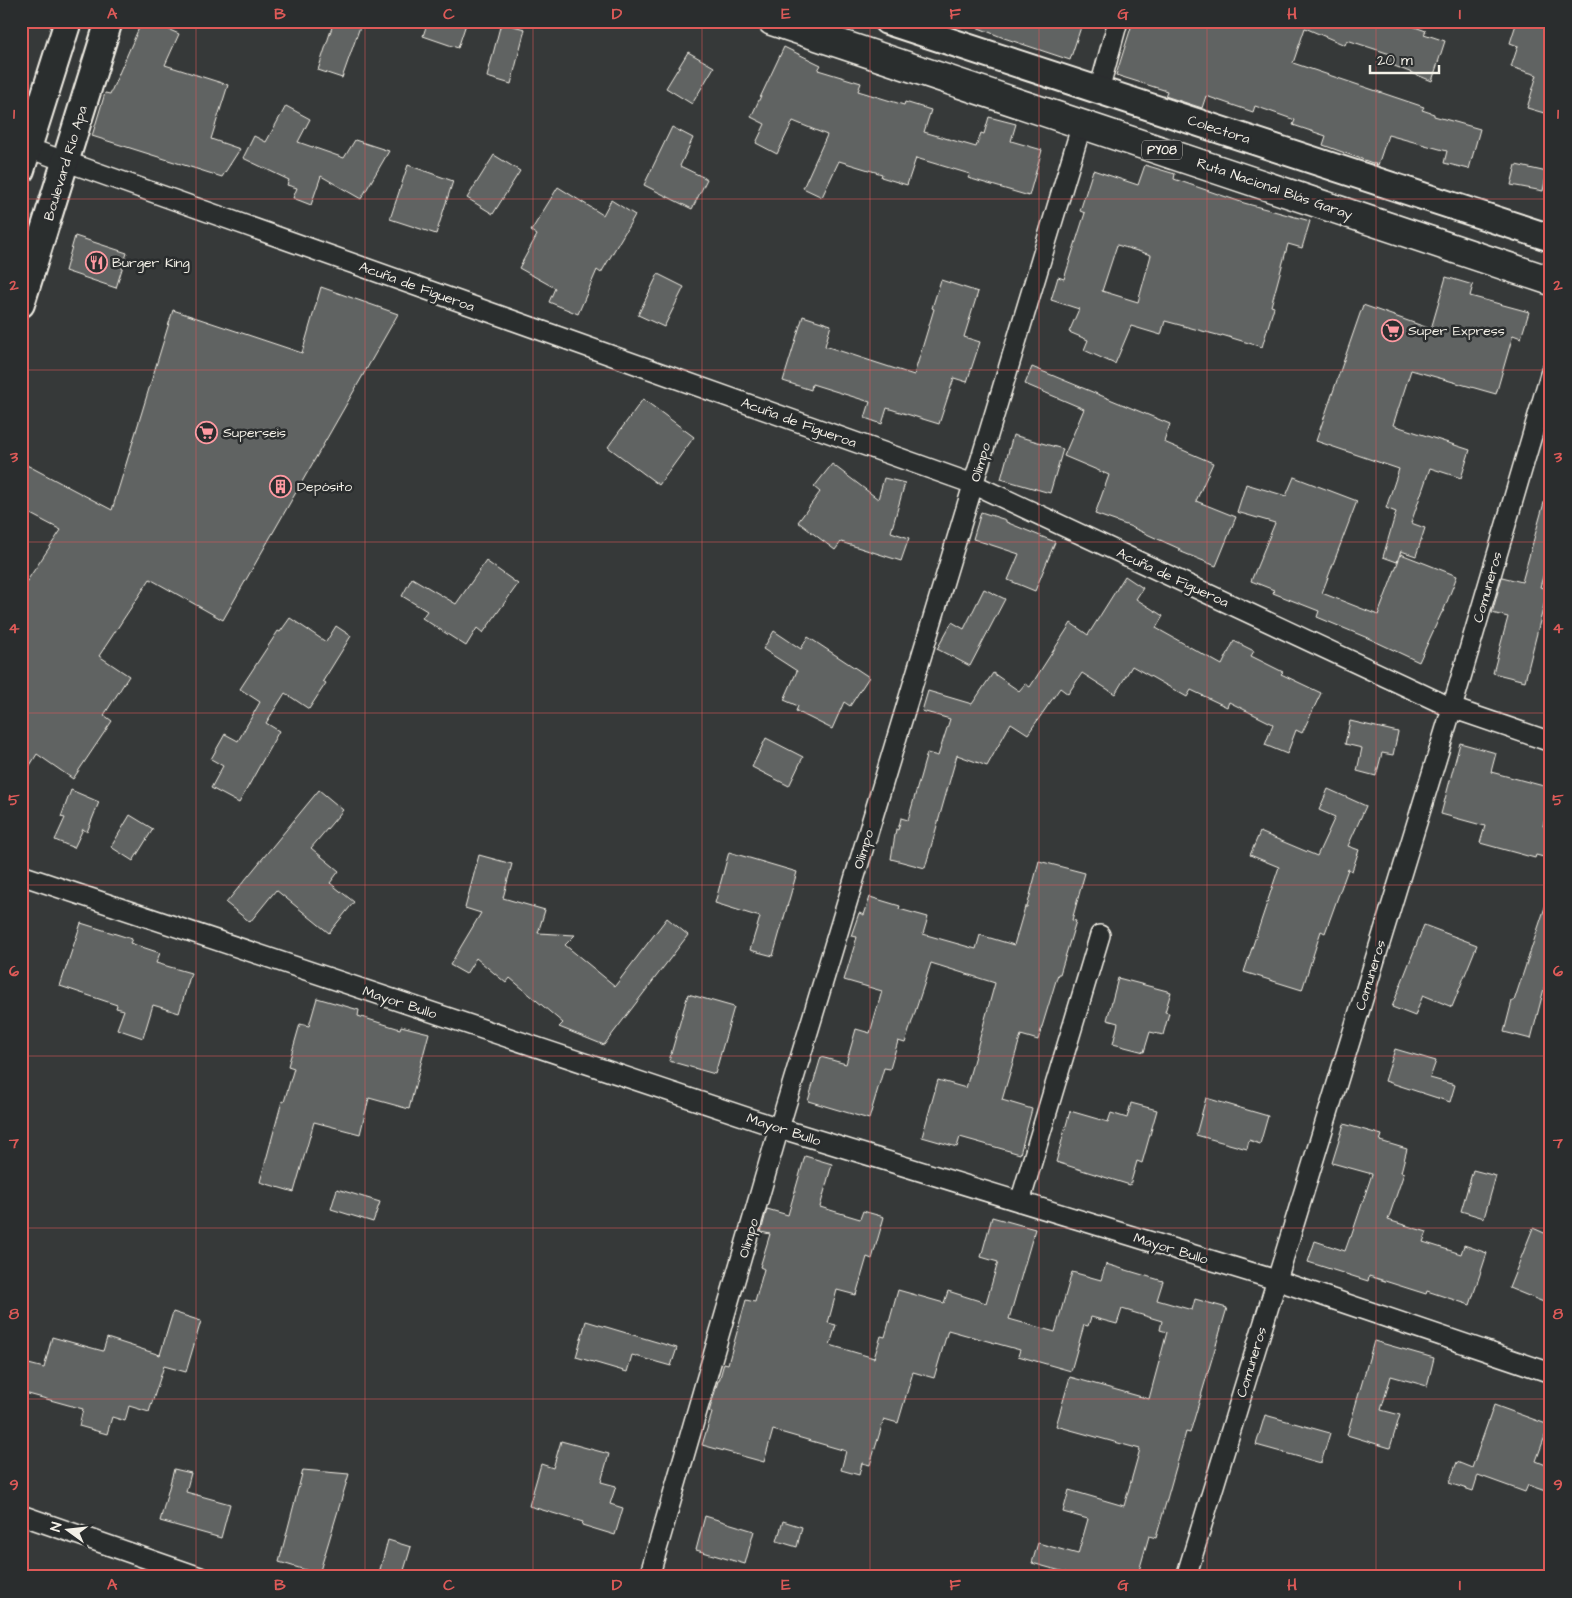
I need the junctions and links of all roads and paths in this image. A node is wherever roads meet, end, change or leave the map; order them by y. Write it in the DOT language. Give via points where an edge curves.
graph roads {
  1 [pos="68,21"];
  2 [pos="109,21"];
  3 [pos="772,21"];
  4 [pos="887,21"];
  5 [pos="1118,21"];
  6 [pos="1099,90"];
  7 [pos="1082,124"];
  8 [pos="25,159"];
  9 [pos="66,161"];
  10 [pos="1551,238"];
  11 [pos="1551,281"];
  12 [pos="21,304"];
  13 [pos="1551,372"];
  14 [pos="973,484"];
  15 [pos="1452,708"];
  16 [pos="1551,742"];
  17 [pos="21,875"];
  18 [pos="1100,936"];
  19 [pos="780,1128"];
  20 [pos="1020,1202"];
  21 [pos="1276,1280"];
  22 [pos="1551,1373"];
  23 [pos="21,1515"];
  24 [pos="200,1577"];
  25 [pos="649,1577"];
  26 [pos="1186,1577"];
  1 -- 8 [label="main road"];
  2 -- 9 [label="main road, Boulevard Río Apa"];
  3 -- 7 [label="highway, Ruta Nacional Blás Garay / PY08"];
  4 -- 6 [label="main road, Colectora"];
  5 -- 6 [label="street"];
  6 -- 10 [label="main road, Colectora"];
  7 -- 11 [label="highway, Ruta Nacional Blás Garay / PY08"];
  7 -- 14 [label="street, Olimpo"];
  8 -- 9 [label="street, Acuña de Figueroa"];
  9 -- 12 [label="main road, Boulevard Río Apa"];
  9 -- 14 [label="street, Acuña de Figueroa"];
  13 -- 15 [label="street, Comuneros"];
  14 -- 15 [label="street, Acuña de Figueroa"];
  14 -- 19 [label="street, Olimpo"];
  15 -- 16 [label="street, Acuña de Figueroa"];
  15 -- 21 [label="street, Comuneros"];
  17 -- 19 [label="street, Mayor Bullo"];
  18 -- 20 [label="street"];
  19 -- 20 [label="street, Mayor Bullo"];
  19 -- 25 [label="street, Olimpo"];
  20 -- 21 [label="street, Mayor Bullo"];
  21 -- 22 [label="street, Mayor Bullo"];
  21 -- 26 [label="street, Comuneros"];
  23 -- 24 [label="street"];
}
